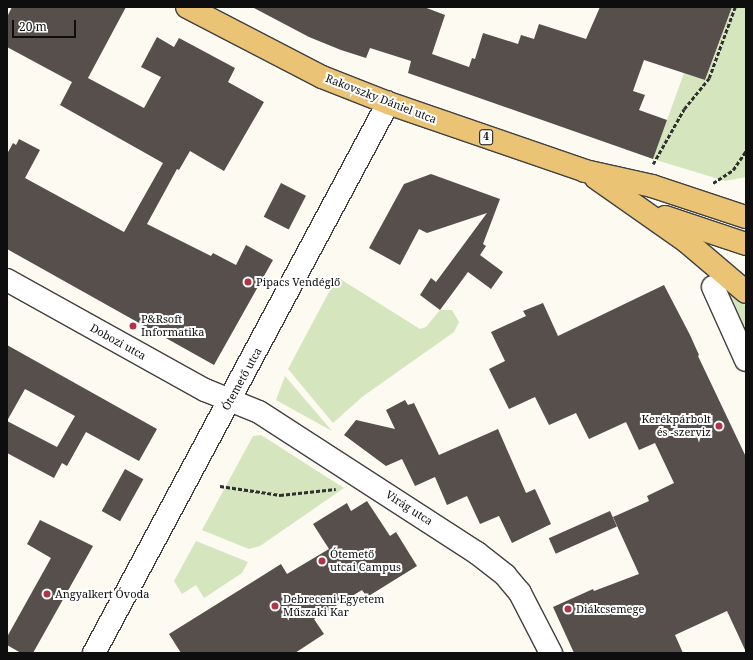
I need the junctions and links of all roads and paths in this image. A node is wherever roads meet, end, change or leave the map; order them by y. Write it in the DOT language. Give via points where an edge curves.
graph roads {
  1 [pos="187,7"];
  2 [pos="735,7"];
  3 [pos="388,103"];
  4 [pos="746,151"];
  5 [pos="653,164"];
  6 [pos="585,171"];
  7 [pos="710,184"];
  8 [pos="746,200"];
  9 [pos="723,209"];
  10 [pos="643,210"];
  11 [pos="746,217"];
  12 [pos="746,244"];
  13 [pos="7,280"];
  14 [pos="713,287"];
  15 [pos="746,292"];
  16 [pos="746,360"];
  17 [pos="231,399"];
  18 [pos="220,486"];
  19 [pos="342,488"];
  20 [pos="94,653"];
  21 [pos="551,653"];
  1 -- 3 [label="main road, Rakovszky Dániel utca / 4" via="322,77"];
  2 -- 5 [label="path" via="709,78 684,109"];
  3 -- 6 [label="main road, Rakovszky Dániel utca / 4"];
  3 -- 17 [label="street, Ótemető utca"];
  4 -- 7 [label="path" via="726,176"];
  6 -- 9 [label="main road, Rakovszky Dániel utca / 4" via="652,186"];
  6 -- 10 [label="main road, Rakovszky Dániel utca / 4"];
  8 -- 9 [label="main road"];
  9 -- 11 [label="main road, Rakovszky Dániel utca / 4"];
  10 -- 12 [label="main road"];
  10 -- 15 [label="main road, 4" via="698,250"];
  13 -- 17 [label="street, Dobozi utca" via="205,390"];
  14 -- 16 [label="street"];
  17 -- 20 [label="street, Ótemető utca"];
  17 -- 21 [label="street, Virág utca" via="260,412 487,560 520,593"];
  18 -- 19 [label="path" via="280,496"];
}
